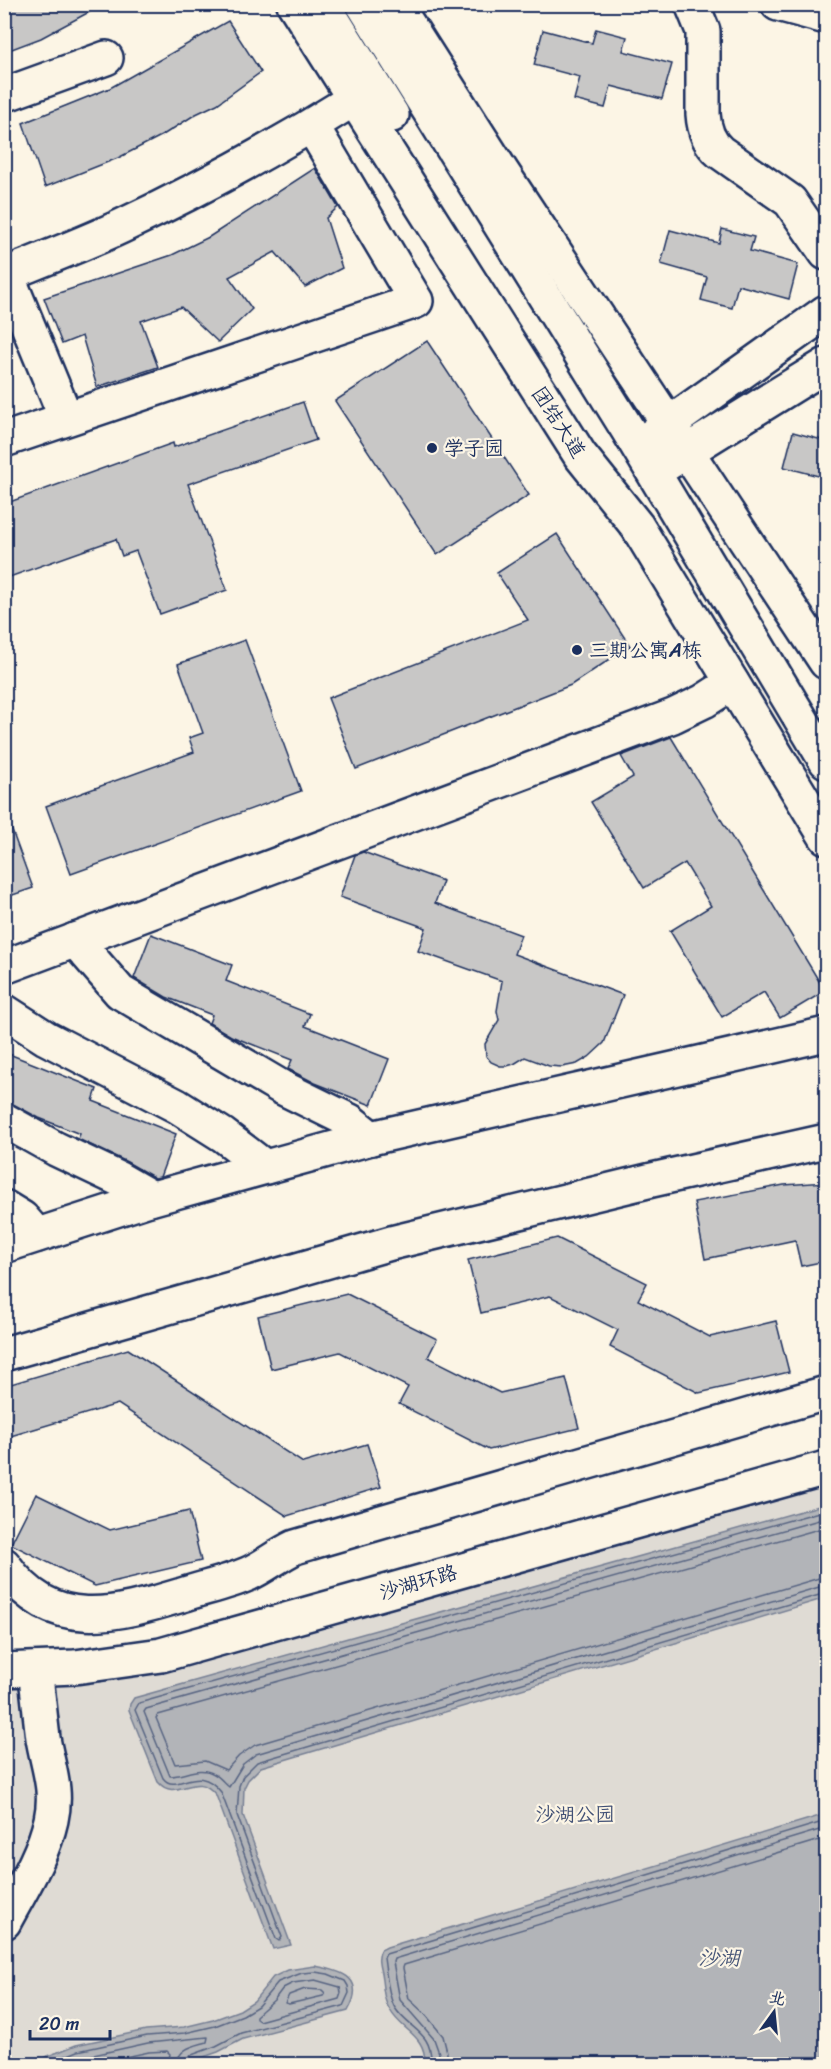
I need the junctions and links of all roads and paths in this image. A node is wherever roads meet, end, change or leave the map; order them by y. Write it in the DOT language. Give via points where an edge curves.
graph roads {
  1 [pos="294,4"];
  2 [pos="323,4"];
  3 [pos="341,4"];
  4 [pos="363,4"];
  5 [pos="395,4"];
  6 [pos="778,4"];
  7 [pos="697,6"];
  8 [pos="826,18"];
  9 [pos="105,58"];
  10 [pos="4,95"];
  11 [pos="354,99"];
  12 [pos="312,126"];
  13 [pos="826,253"];
  14 [pos="6,275"];
  15 [pos="826,312"];
  16 [pos="826,365"];
  17 [pos="66,418"];
  18 [pos="669,424"];
  19 [pos="4,440"];
  20 [pos="640,449"];
  21 [pos="687,451"];
  22 [pos="637,526"];
  23 [pos="826,662"];
  24 [pos="732,683"];
  25 [pos="826,761"];
  26 [pos="826,837"];
  27 [pos="75,940"];
  28 [pos="4,967"];
  29 [pos="4,1011"];
  30 [pos="826,1034"];
  31 [pos="4,1120"];
  32 [pos="371,1138"];
  33 [pos="826,1141"];
  34 [pos="265,1167"];
  35 [pos="152,1198"];
  36 [pos="4,1207"];
  37 [pos="37,1235"];
  38 [pos="4,1246"];
  39 [pos="4,1354"];
  40 [pos="826,1393"];
  41 [pos="826,1468"];
  42 [pos="4,1565"];
  43 [pos="20,1669"];
  44 [pos="4,1922"];
  1 -- 11 [label="main road, 团结大道"];
  2 -- 22 [label="main road" via="598,447"];
  3 -- 20 [label="main road" via="566,369"];
  4 -- 20 [label="main road"];
  5 -- 18 [label="main road" via="501,172"];
  6 -- 8 [label="main road"];
  7 -- 13 [label="main road" via="704,31 704,126 711,142 790,201"];
  9 -- 10 [label="main road"];
  11 -- 12 [label="main road"];
  11 -- 22 [label="main road, 团结大道" via="580,456"];
  12 -- 14 [label="main road" via="185,196"];
  12 -- 17 [label="main road" via="416,301"];
  14 -- 17 [label="main road"];
  15 -- 18 [label="main road"];
  16 -- 21 [label="main road"];
  17 -- 19 [label="main road"];
  18 -- 20 [label="main road"];
  18 -- 21 [label="main road"];
  20 -- 21 [label="main road"];
  20 -- 25 [label="main road"];
  21 -- 23 [label="main road"];
  22 -- 24 [label="main road, 团结大道"];
  24 -- 26 [label="main road, 团结大道"];
  24 -- 27 [label="main road" via="673,716"];
  27 -- 28 [label="main road"];
  27 -- 32 [label="main road" via="120,992 350,1122"];
  29 -- 34 [label="main road" via="46,1038 177,1106"];
  30 -- 32 [label="main road"];
  31 -- 35 [label="main road"];
  32 -- 34 [label="main road"];
  33 -- 39 [label="main road" via="392,1244"];
  34 -- 35 [label="main road"];
  35 -- 37 [label="main road"];
  36 -- 37 [label="main road" via="22,1218"];
  37 -- 38 [label="main road"];
  40 -- 42 [label="main road" via="296,1547 249,1574 137,1609 90,1614 60,1610 20,1584"];
  41 -- 43 [label="main road, 沙湖环路" via="161,1655 97,1665"];
  43 -- 44 [label="main road" via="51,1767 53,1807 41,1850"];
}
